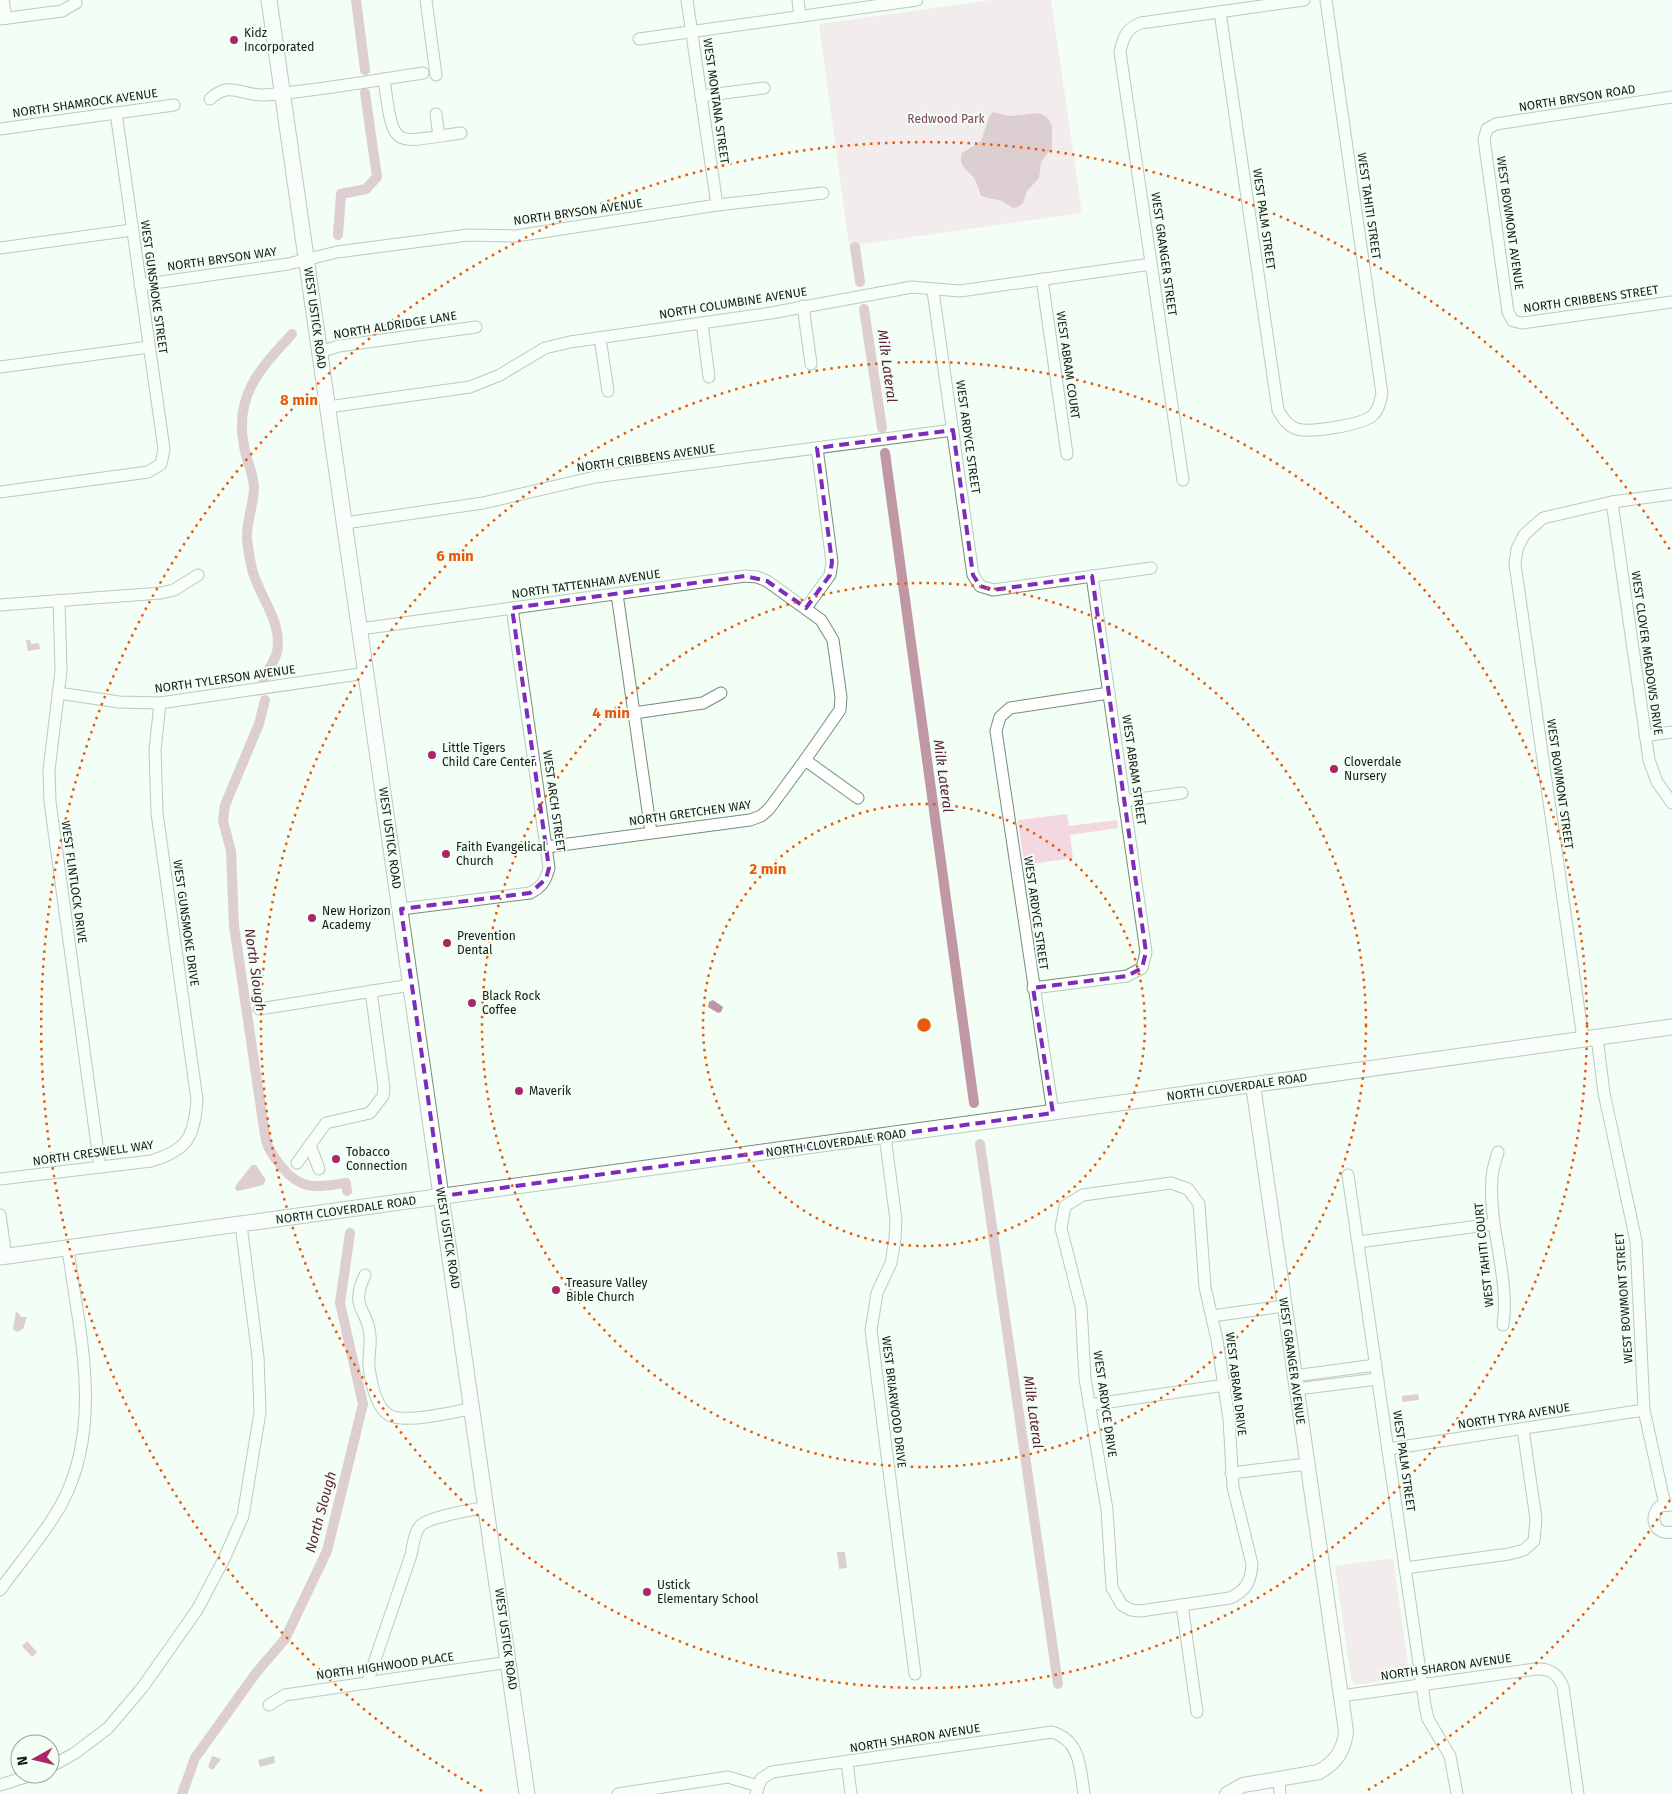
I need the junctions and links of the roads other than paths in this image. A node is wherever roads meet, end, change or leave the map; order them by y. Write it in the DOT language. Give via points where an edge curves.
graph roads {
  1 [pos="3,0"];
  2 [pos="269,0"];
  3 [pos="426,0"];
  4 [pos="687,0"];
  5 [pos="798,0"];
  6 [pos="917,0"];
  7 [pos="1304,0"];
  8 [pos="1326,0"];
  9 [pos="904,1"];
  10 [pos="76,3"];
  11 [pos="1220,12"];
  12 [pos="800,16"];
  13 [pos="3,19"];
  14 [pos="692,32"];
  15 [pos="639,39"];
  16 [pos="423,73"];
  17 [pos="436,74"];
  18 [pos="384,79"];
  19 [pos="764,88"];
  20 [pos="282,93"];
  21 [pos="701,96"];
  22 [pos="1672,97"];
  23 [pos="210,99"];
  24 [pos="174,105"];
  25 [pos="116,113"];
  26 [pos="436,114"];
  27 [pos="0,129"];
  28 [pos="1487,129"];
  29 [pos="461,132"];
  30 [pos="440,136"];
  31 [pos="823,193"];
  32 [pos="717,205"];
  33 [pos="132,230"];
  34 [pos="0,248"];
  35 [pos="307,259"];
  36 [pos="1151,264"];
  37 [pos="1042,279"];
  38 [pos="140,285"];
  39 [pos="933,290"];
  40 [pos="1672,302"];
  41 [pos="803,306"];
  42 [pos="1513,321"];
  43 [pos="702,323"];
  44 [pos="476,326"];
  45 [pos="600,338"];
  46 [pos="149,347"];
  47 [pos="320,352"];
  48 [pos="811,364"];
  49 [pos="0,367"];
  50 [pos="709,377"];
  51 [pos="608,391"];
  52 [pos="328,407"];
  53 [pos="1290,426"];
  54 [pos="953,430"];
  55 [pos="817,448"];
  56 [pos="1066,454"];
  57 [pos="1183,480"];
  58 [pos="0,492"];
  59 [pos="1672,494"];
  60 [pos="1612,502"];
  61 [pos="344,523"];
  62 [pos="1151,568"];
  63 [pos="198,575"];
  64 [pos="1092,576"];
  65 [pos="617,594"];
  66 [pos="59,600"];
  67 [pos="0,605"];
  68 [pos="512,608"];
  69 [pos="806,608"];
  70 [pos="360,629"];
  71 [pos="366,673"];
  72 [pos="58,693"];
  73 [pos="721,693"];
  74 [pos="1109,693"];
  75 [pos="160,703"];
  76 [pos="634,713"];
  77 [pos="1672,732"];
  78 [pos="1645,736"];
  79 [pos="805,760"];
  80 [pos="1182,793"];
  81 [pos="858,798"];
  82 [pos="1124,801"];
  83 [pos="1672,803"];
  84 [pos="650,832"];
  85 [pos="546,846"];
  86 [pos="401,909"];
  87 [pos="412,984"];
  88 [pos="1033,988"];
  89 [pos="371,991"];
  90 [pos="259,1009"];
  91 [pos="1672,1027"];
  92 [pos="1590,1038"];
  93 [pos="1252,1085"];
  94 [pos="1053,1113"];
  95 [pos="884,1136"];
  96 [pos="186,1143"];
  97 [pos="310,1145"];
  98 [pos="1498,1152"];
  99 [pos="296,1163"];
  100 [pos="100,1167"];
  101 [pos="319,1169"];
  102 [pos="1348,1175"];
  103 [pos="0,1179"];
  104 [pos="442,1196"];
  105 [pos="1066,1206"];
  106 [pos="0,1215"];
  107 [pos="1494,1224"];
  108 [pos="241,1225"];
  109 [pos="1358,1242"];
  110 [pos="68,1249"];
  111 [pos="3,1257"];
  112 [pos="365,1275"];
  113 [pos="1284,1306"];
  114 [pos="1212,1316"];
  115 [pos="1503,1325"];
  116 [pos="1376,1365"];
  117 [pos="1378,1379"];
  118 [pos="1296,1382"];
  119 [pos="1225,1385"];
  120 [pos="1089,1405"];
  121 [pos="473,1408"];
  122 [pos="1644,1410"];
  123 [pos="1522,1429"];
  124 [pos="1388,1449"];
  125 [pos="1307,1464"];
  126 [pos="1231,1473"];
  127 [pos="1669,1505"];
  128 [pos="487,1508"];
  129 [pos="1672,1532"];
  130 [pos="1405,1568"];
  131 [pos="0,1590"];
  132 [pos="1182,1604"];
  133 [pos="509,1662"];
  134 [pos="915,1674"];
  135 [pos="367,1683"];
  136 [pos="1422,1684"];
  137 [pos="1341,1696"];
  138 [pos="269,1705"];
  139 [pos="1197,1712"];
  140 [pos="60,1761"];
  141 [pos="847,1762"];
  142 [pos="1279,1779"];
  143 [pos="757,1790"];
  144 [pos="527,1794"];
  145 [pos="618,1794"];
  146 [pos="851,1794"];
  147 [pos="1084,1794"];
  148 [pos="1227,1794"];
  149 [pos="1280,1794"];
  150 [pos="1457,1794"];
  151 [pos="1578,1794"];
  1 -- 13 [label="street"];
  2 -- 20 [label="main road, WEST USTICK ROAD"];
  3 -- 17 [label="street"];
  4 -- 14 [label="street, WEST MONTANA STREET"];
  5 -- 12 [label="street"];
  6 -- 9 [label="street"];
  7 -- 11 [label="street"];
  8 -- 53 [label="street, WEST TAHITI STREET" via="1382,394 1375,414 1360,423 1306,430"];
  9 -- 12 [label="street"];
  10 -- 13 [label="street" via="62,11"];
  11 -- 36 [label="street, WEST GRANGER STREET" via="1133,26 1127,32 1120,52"];
  11 -- 53 [label="street, WEST PALM STREET" via="1278,410"];
  12 -- 14 [label="street"];
  14 -- 15 [label="street"];
  14 -- 21 [label="street, WEST MONTANA STREET"];
  16 -- 18 [label="street"];
  18 -- 20 [label="street"];
  18 -- 30 [label="street" via="393,132 408,141"];
  19 -- 21 [label="street"];
  20 -- 23 [label="street" via="258,95 233,89 222,90"];
  20 -- 35 [label="main road, WEST USTICK ROAD"];
  21 -- 32 [label="street, WEST MONTANA STREET"];
  22 -- 28 [label="street, NORTH BRYSON ROAD" via="1496,124"];
  24 -- 25 [label="street, NORTH SHAMROCK AVENUE"];
  25 -- 27 [label="street, NORTH SHAMROCK AVENUE"];
  25 -- 33 [label="street, WEST GUNSMOKE STREET"];
  26 -- 30 [label="street"];
  28 -- 42 [label="street, WEST BOWMONT AVENUE" via="1484,139 1508,312"];
  29 -- 30 [label="street"];
  31 -- 32 [label="street, NORTH BRYSON AVENUE"];
  32 -- 35 [label="street, NORTH BRYSON AVENUE" via="516,236 468,235"];
  33 -- 34 [label="street"];
  33 -- 38 [label="street, WEST GUNSMOKE STREET"];
  35 -- 38 [label="street, NORTH BRYSON WAY"];
  35 -- 47 [label="main road, WEST USTICK ROAD"];
  36 -- 37 [label="street, NORTH COLUMBINE AVENUE"];
  36 -- 57 [label="street, WEST GRANGER STREET"];
  37 -- 39 [label="street, NORTH COLUMBINE AVENUE" via="960,291"];
  37 -- 56 [label="street, WEST ABRAM COURT"];
  38 -- 46 [label="street, WEST GUNSMOKE STREET"];
  39 -- 41 [label="street, NORTH COLUMBINE AVENUE" via="912,287"];
  39 -- 54 [label="street, WEST ARDYCE STREET"];
  40 -- 42 [label="street, NORTH CRIBBENS STREET" via="1522,323"];
  41 -- 43 [label="street, NORTH COLUMBINE AVENUE"];
  41 -- 48 [label="street"];
  43 -- 45 [label="street, NORTH COLUMBINE AVENUE"];
  43 -- 50 [label="street"];
  44 -- 47 [label="street, NORTH ALDRIDGE LANE" via="339,346"];
  45 -- 51 [label="street"];
  45 -- 52 [label="street, NORTH COLUMBINE AVENUE" via="545,348 500,375 470,387"];
  46 -- 49 [label="street"];
  46 -- 58 [label="street, WEST GUNSMOKE STREET" via="164,449 161,464 148,472"];
  47 -- 52 [label="main road, WEST USTICK ROAD"];
  52 -- 61 [label="main road, WEST USTICK ROAD"];
  54 -- 55 [label="street, NORTH CRIBBENS AVENUE"];
  54 -- 64 [label="street, WEST ARDYCE STREET" via="973,575 980,586 993,590"];
  55 -- 61 [label="street, NORTH CRIBBENS AVENUE" via="595,477 483,504"];
  55 -- 69 [label="street" via="832,562 830,575"];
  59 -- 60 [label="street"];
  60 -- 78 [label="street, WEST CLOVER MEADOWS DRIVE"];
  60 -- 92 [label="street, WEST BOWMONT STREET" via="1543,518 1524,535 1517,549 1515,564"];
  61 -- 70 [label="main road, WEST USTICK ROAD"];
  62 -- 64 [label="street"];
  63 -- 66 [label="street" via="174,590 161,593"];
  64 -- 74 [label="street, WEST ABRAM STREET"];
  65 -- 68 [label="street, NORTH TATTENHAM AVENUE"];
  65 -- 69 [label="street, NORTH TATTENHAM AVENUE" via="745,576 757,577"];
  65 -- 76 [label="street"];
  66 -- 67 [label="street"];
  66 -- 72 [label="street, WEST FLINTLOCK DRIVE" via="61,671"];
  68 -- 70 [label="street, NORTH TATTENHAM AVENUE"];
  68 -- 85 [label="street, WEST ARCH STREET"];
  69 -- 79 [label="street, NORTH TATTENHAM AVENUE" via="821,620 833,640 841,697 835,720"];
  70 -- 71 [label="main road, WEST USTICK ROAD"];
  71 -- 75 [label="street, NORTH TYLERSON AVENUE"];
  71 -- 86 [label="main road, WEST USTICK ROAD"];
  72 -- 75 [label="street, NORTH TYLERSON AVENUE" via="118,702"];
  72 -- 100 [label="street, WEST FLINTLOCK DRIVE" via="49,770 50,802"];
  73 -- 76 [label="street" via="703,703"];
  74 -- 82 [label="street, WEST ABRAM STREET"];
  74 -- 88 [label="street, WEST ARDYCE STREET" via="1010,708 1000,717 996,731"];
  75 -- 96 [label="street, WEST GUNSMOKE DRIVE" via="155,750 157,813 197,1100 195,1123"];
  76 -- 84 [label="street"];
  77 -- 78 [label="street"];
  78 -- 83 [label="street, WEST CLOVER MEADOWS DRIVE" via="1654,776"];
  79 -- 81 [label="street"];
  79 -- 84 [label="street, NORTH GRETCHEN WAY" via="761,816"];
  80 -- 82 [label="street"];
  82 -- 88 [label="street, WEST ABRAM STREET" via="1146,952 1142,968 1127,976"];
  84 -- 85 [label="street, NORTH GRETCHEN WAY"];
  85 -- 86 [label="street, WEST ARCH STREET" via="549,868 546,879 540,888 530,893"];
  86 -- 87 [label="main road, WEST USTICK ROAD"];
  87 -- 89 [label="street"];
  87 -- 104 [label="main road, WEST USTICK ROAD"];
  88 -- 94 [label="street, WEST ARDYCE STREET"];
  89 -- 90 [label="street"];
  89 -- 97 [label="street" via="383,1096 370,1113 326,1123"];
  91 -- 92 [label="main road, NORTH CLOVERDALE ROAD"];
  92 -- 93 [label="main road, NORTH CLOVERDALE ROAD"];
  92 -- 122 [label="street, WEST BOWMONT STREET" via="1636,1241"];
  93 -- 94 [label="main road, NORTH CLOVERDALE ROAD"];
  93 -- 113 [label="street, WEST GRANGER AVENUE"];
  94 -- 95 [label="main road, NORTH CLOVERDALE ROAD"];
  95 -- 104 [label="main road, NORTH CLOVERDALE ROAD"];
  95 -- 134 [label="street, WEST BRIARWOOD DRIVE" via="896,1220 895,1239 891,1263 876,1293 871,1330"];
  96 -- 100 [label="street, NORTH CRESWELL WAY" via="170,1155 151,1161"];
  97 -- 99 [label="street"];
  97 -- 101 [label="street"];
  98 -- 107 [label="street, WEST TAHITI COURT" via="1492,1176"];
  100 -- 103 [label="street, NORTH CRESWELL WAY"];
  102 -- 109 [label="street, WEST PALM STREET"];
  104 -- 108 [label="main road, NORTH CLOVERDALE ROAD"];
  104 -- 121 [label="main road, WEST USTICK ROAD"];
  105 -- 114 [label="street, WEST ABRAM DRIVE" via="1073,1199 1093,1194 1171,1183 1188,1189 1198,1204 1205,1287"];
  105 -- 120 [label="street, WEST ARDYCE DRIVE" via="1062,1228 1079,1291"];
  106 -- 111 [label="street"];
  107 -- 109 [label="street"];
  107 -- 115 [label="street, WEST TAHITI COURT" via="1505,1300"];
  108 -- 110 [label="main road, NORTH CLOVERDALE ROAD"];
  108 -- 140 [label="street" via="258,1357 260,1412 243,1516 197,1610 142,1688 108,1728"];
  109 -- 116 [label="street, WEST PALM STREET"];
  110 -- 111 [label="main road, NORTH CLOVERDALE ROAD"];
  110 -- 131 [label="street" via="85,1374 84,1437 74,1476 61,1504"];
  112 -- 121 [label="street" via="358,1291 359,1307 370,1335 369,1364 381,1407 390,1416 403,1419"];
  113 -- 114 [label="street"];
  113 -- 118 [label="street, WEST GRANGER AVENUE"];
  114 -- 119 [label="street, WEST ABRAM DRIVE"];
  116 -- 117 [label="street, WEST PALM STREET"];
  116 -- 118 [label="street"];
  117 -- 118 [label="street"];
  117 -- 124 [label="street, WEST PALM STREET"];
  118 -- 125 [label="street, WEST GRANGER AVENUE"];
  119 -- 120 [label="street"];
  119 -- 126 [label="street, WEST ABRAM DRIVE"];
  120 -- 132 [label="street, WEST ARDYCE DRIVE" via="1106,1503 1112,1588 1122,1605 1131,1610"];
  121 -- 128 [label="main road, WEST USTICK ROAD"];
  122 -- 123 [label="street, NORTH TYRA AVENUE"];
  122 -- 127 [label="street, WEST BOWMONT STREET"];
  123 -- 124 [label="street, NORTH TYRA AVENUE"];
  123 -- 130 [label="street" via="1536,1519 1534,1541 1524,1550 1509,1554"];
  124 -- 130 [label="street, WEST PALM STREET"];
  125 -- 126 [label="street"];
  125 -- 137 [label="street, WEST GRANGER AVENUE"];
  126 -- 132 [label="street, WEST ABRAM DRIVE" via="1252,1564 1248,1585 1230,1598"];
  127 -- 129 [label="street" via="1656,1510 1653,1520 1658,1530"];
  128 -- 133 [label="main road, WEST USTICK ROAD"];
  128 -- 135 [label="street" via="432,1519 421,1525"];
  130 -- 136 [label="street, WEST PALM STREET"];
  132 -- 139 [label="street"];
  133 -- 135 [label="street, NORTH HIGHWOOD PLACE"];
  133 -- 144 [label="main road, WEST USTICK ROAD"];
  135 -- 138 [label="street, NORTH HIGHWOOD PLACE" via="285,1695"];
  136 -- 137 [label="street, NORTH SHARON AVENUE"];
  136 -- 150 [label="street, WEST PALM STREET" via="1428,1719 1450,1756"];
  136 -- 151 [label="street, NORTH SHARON AVENUE" via="1536,1669 1554,1672 1563,1687"];
  137 -- 142 [label="street, WEST GRANGER AVENUE" via="1346,1731 1340,1754 1319,1772"];
  141 -- 143 [label="street, NORTH SHARON AVENUE" via="766,1775"];
  141 -- 146 [label="street"];
  141 -- 147 [label="street, NORTH SHARON AVENUE" via="1052,1732 1067,1740 1078,1755"];
  142 -- 148 [label="street" via="1243,1785"];
  142 -- 149 [label="street"];
  143 -- 145 [label="street" via="728,1777"];
}
